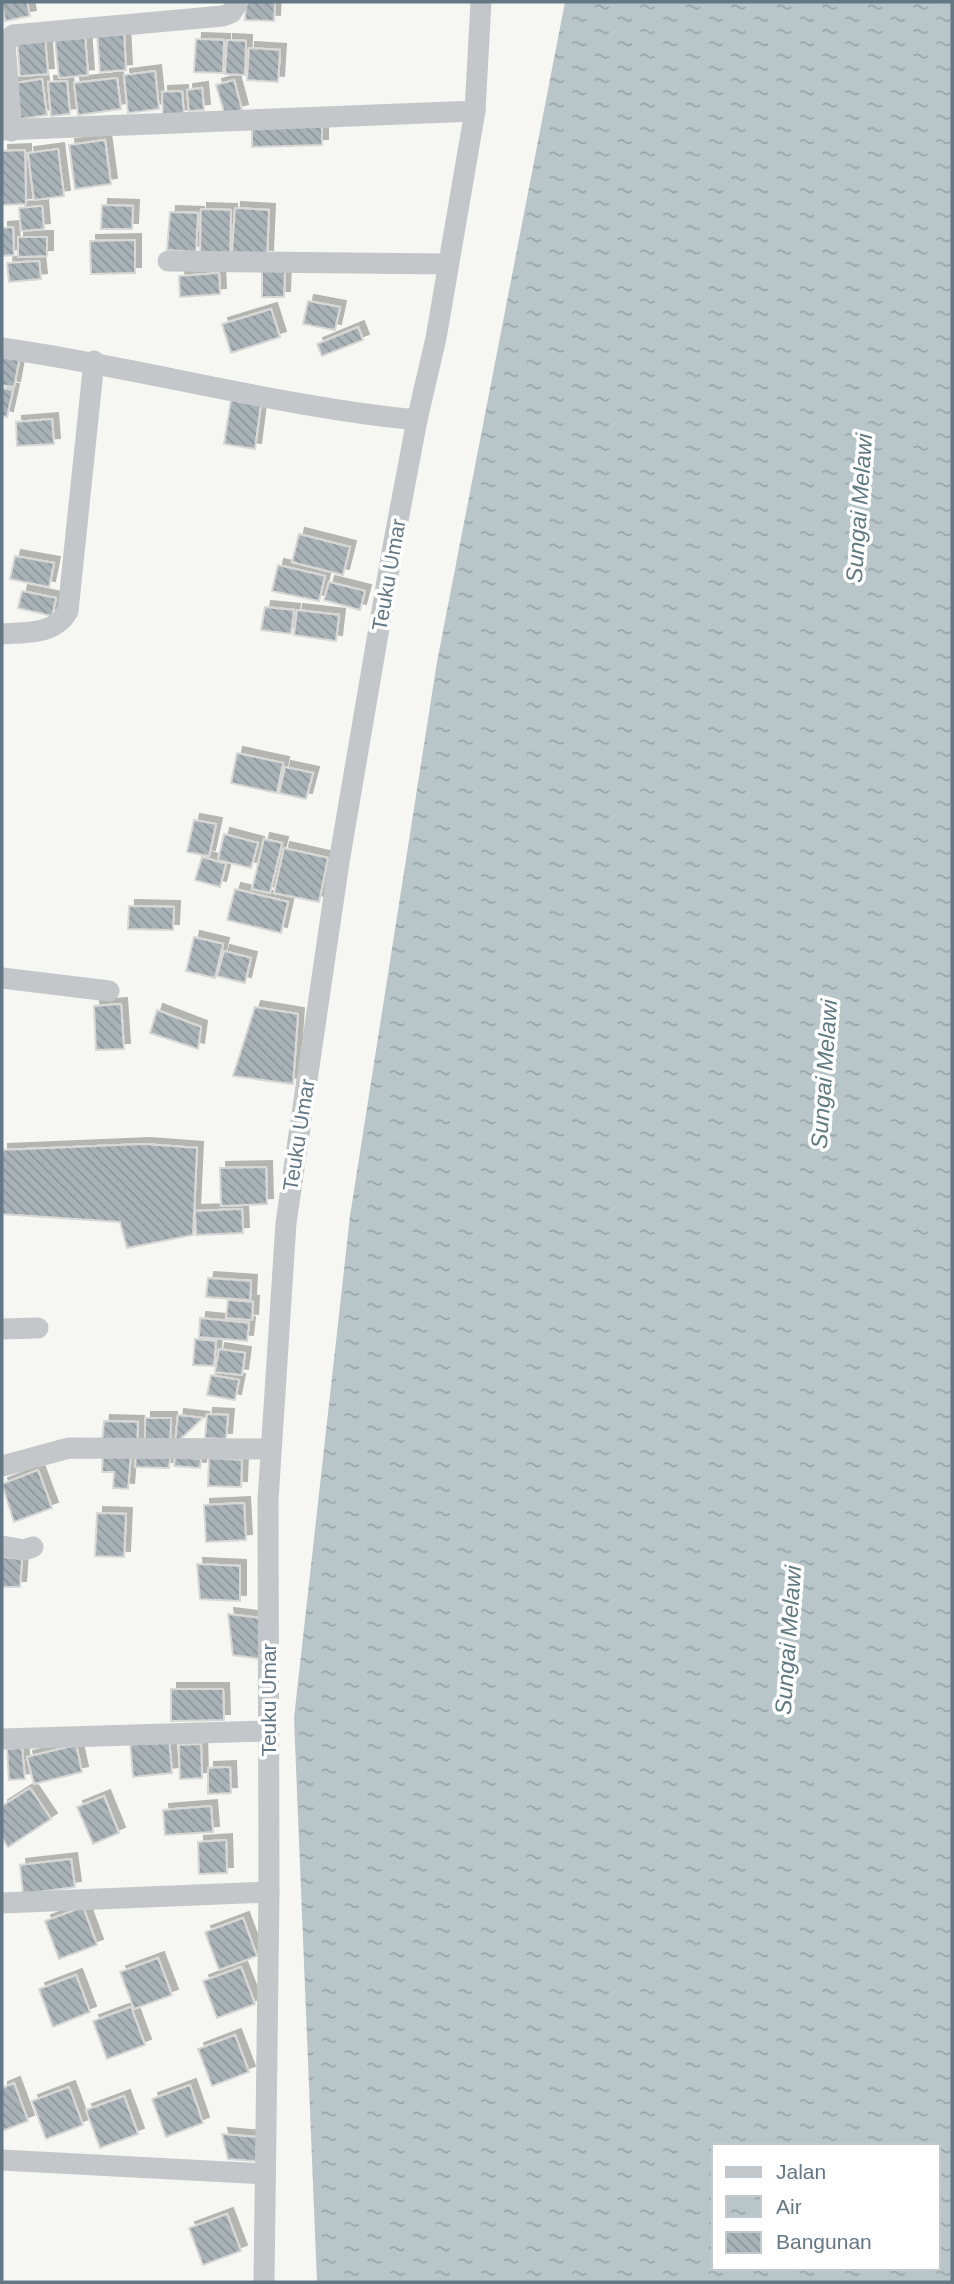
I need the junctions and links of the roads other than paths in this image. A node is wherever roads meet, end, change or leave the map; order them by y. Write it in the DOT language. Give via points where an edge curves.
graph roads {
  1 [pos="238,2"];
  2 [pos="481,2"];
  3 [pos="475,111"];
  4 [pos="7,130"];
  5 [pos="168,261"];
  6 [pos="448,264"];
  7 [pos="2,348"];
  8 [pos="94,361"];
  9 [pos="417,420"];
  10 [pos="2,634"];
  11 [pos="2,978"];
  12 [pos="110,991"];
  13 [pos="38,1328"];
  14 [pos="2,1329"];
  15 [pos="271,1449"];
  16 [pos="2,1466"];
  17 [pos="2,1546"];
  18 [pos="33,1546"];
  19 [pos="268,1731"];
  20 [pos="2,1739"];
  21 [pos="269,1892"];
  22 [pos="2,1903"];
  23 [pos="2,2160"];
  24 [pos="265,2174"];
  25 [pos="264,2282"];
  1 -- 4 [label="street" via="223,16 13,35 5,44"];
  2 -- 3 [label="street, Teuku Umar"];
  3 -- 4 [label="street"];
  3 -- 6 [label="street, Teuku Umar"];
  5 -- 6 [label="street"];
  6 -- 9 [label="street, Teuku Umar"];
  7 -- 8 [label="street"];
  8 -- 9 [label="street" via="315,408"];
  8 -- 10 [label="street" via="68,611 49,629"];
  9 -- 15 [label="street, Teuku Umar" via="338,862 286,1223"];
  11 -- 12 [label="street"];
  13 -- 14 [label="street"];
  15 -- 16 [label="street" via="69,1448"];
  15 -- 19 [label="street, Teuku Umar"];
  17 -- 18 [label="street" via="24,1550"];
  19 -- 20 [label="street"];
  19 -- 21 [label="street, Teuku Umar"];
  21 -- 22 [label="street"];
  21 -- 24 [label="street, Teuku Umar"];
  23 -- 24 [label="street"];
  24 -- 25 [label="street, Teuku Umar"];
}
